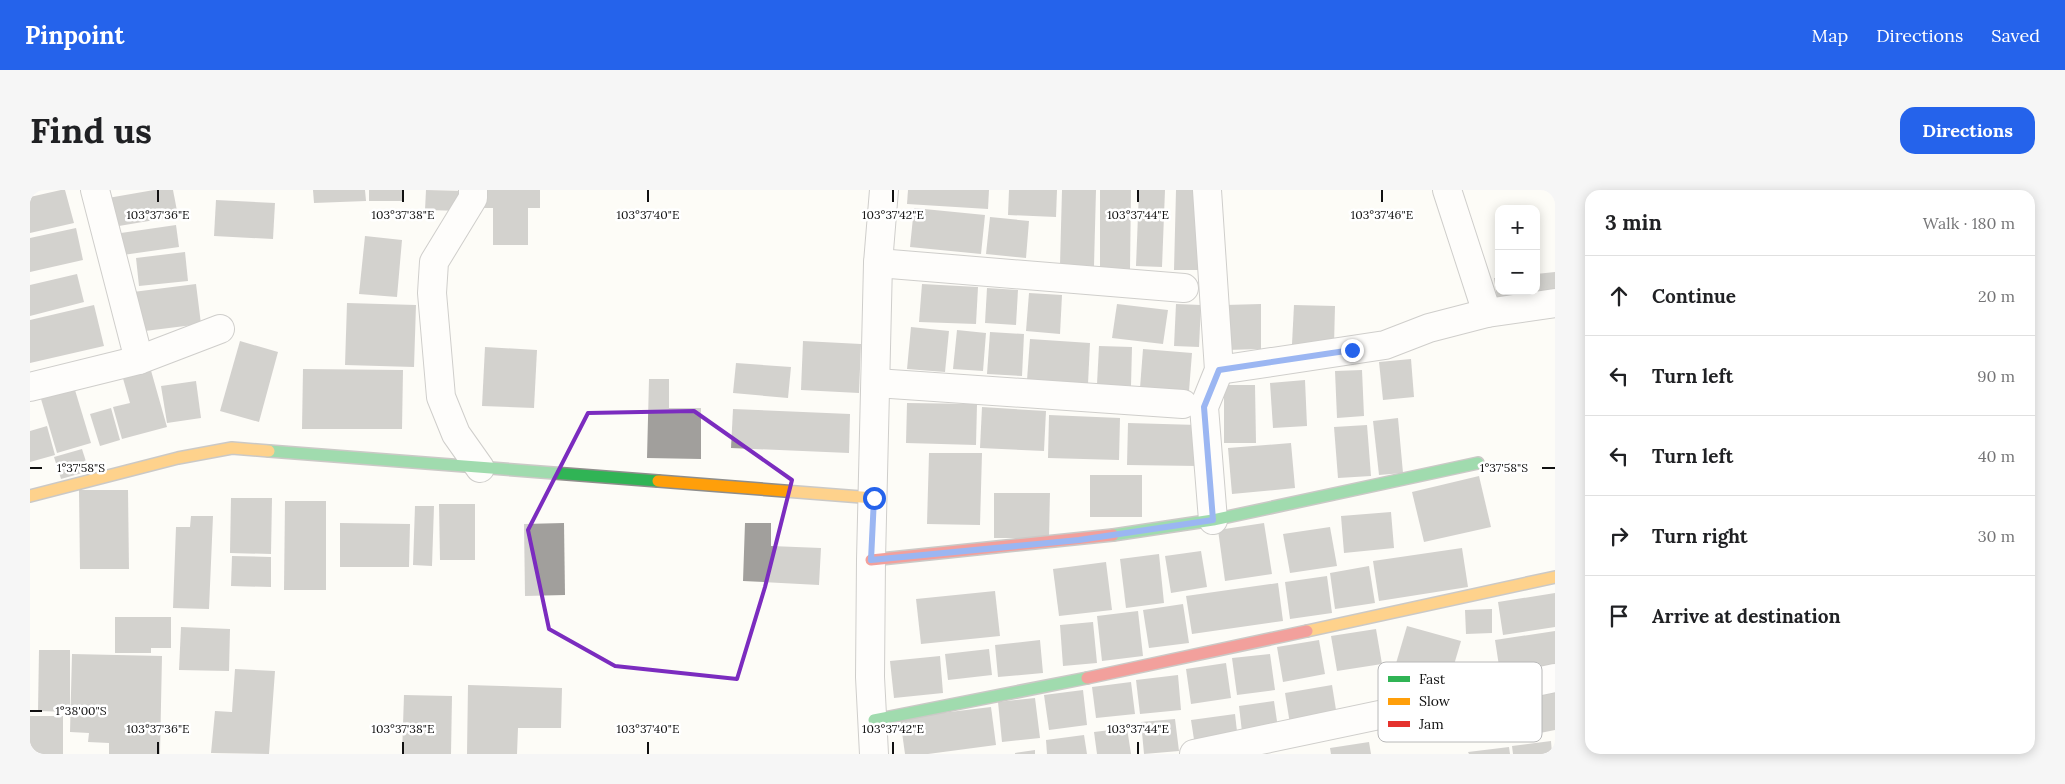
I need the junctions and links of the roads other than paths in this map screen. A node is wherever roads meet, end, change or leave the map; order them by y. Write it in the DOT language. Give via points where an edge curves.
graph roads {
  1 [pos="95,190"];
  2 [pos="473,190"];
  3 [pos="884,190"];
  4 [pos="1207,190"];
  5 [pos="1447,190"];
  6 [pos="878,263"];
  7 [pos="1184,288"];
  8 [pos="1555,303"];
  9 [pos="1486,313"];
  10 [pos="220,329"];
  11 [pos="139,360"];
  12 [pos="1219,370"];
  13 [pos="876,383"];
  14 [pos="30,387"];
  15 [pos="1183,404"];
  16 [pos="1478,463"];
  17 [pos="480,468"];
  18 [pos="30,496"];
  19 [pos="874,498"];
  20 [pos="1213,520"];
  21 [pos="871,560"];
  22 [pos="1555,577"];
  23 [pos="1555,678"];
  24 [pos="1542,681"];
  25 [pos="1378,715"];
  26 [pos="874,720"];
  27 [pos="874,754"];
  28 [pos="1194,754"];
  1 -- 11 [label="street"];
  2 -- 17 [label="street" via="473,198 434,262 432,293 442,397 456,434"];
  3 -- 6 [label="street"];
  4 -- 12 [label="street"];
  5 -- 9 [label="street"];
  6 -- 7 [label="street"];
  6 -- 13 [label="street"];
  8 -- 9 [label="street"];
  9 -- 12 [label="street" via="1429,328 1385,345"];
  10 -- 11 [label="street"];
  11 -- 14 [label="street"];
  12 -- 20 [label="street" via="1204,407"];
  13 -- 15 [label="street"];
  13 -- 19 [label="street"];
  16 -- 20 [label="street"];
  17 -- 18 [label="street" via="232,448 178,458"];
  17 -- 19 [label="street"];
  19 -- 21 [label="street"];
  20 -- 21 [label="street" via="1079,540"];
  21 -- 26 [label="street" via="870,677"];
  22 -- 26 [label="street" via="1116,672"];
  23 -- 24 [label="street"];
  25 -- 28 [label="street"];
  26 -- 27 [label="street"];
}
